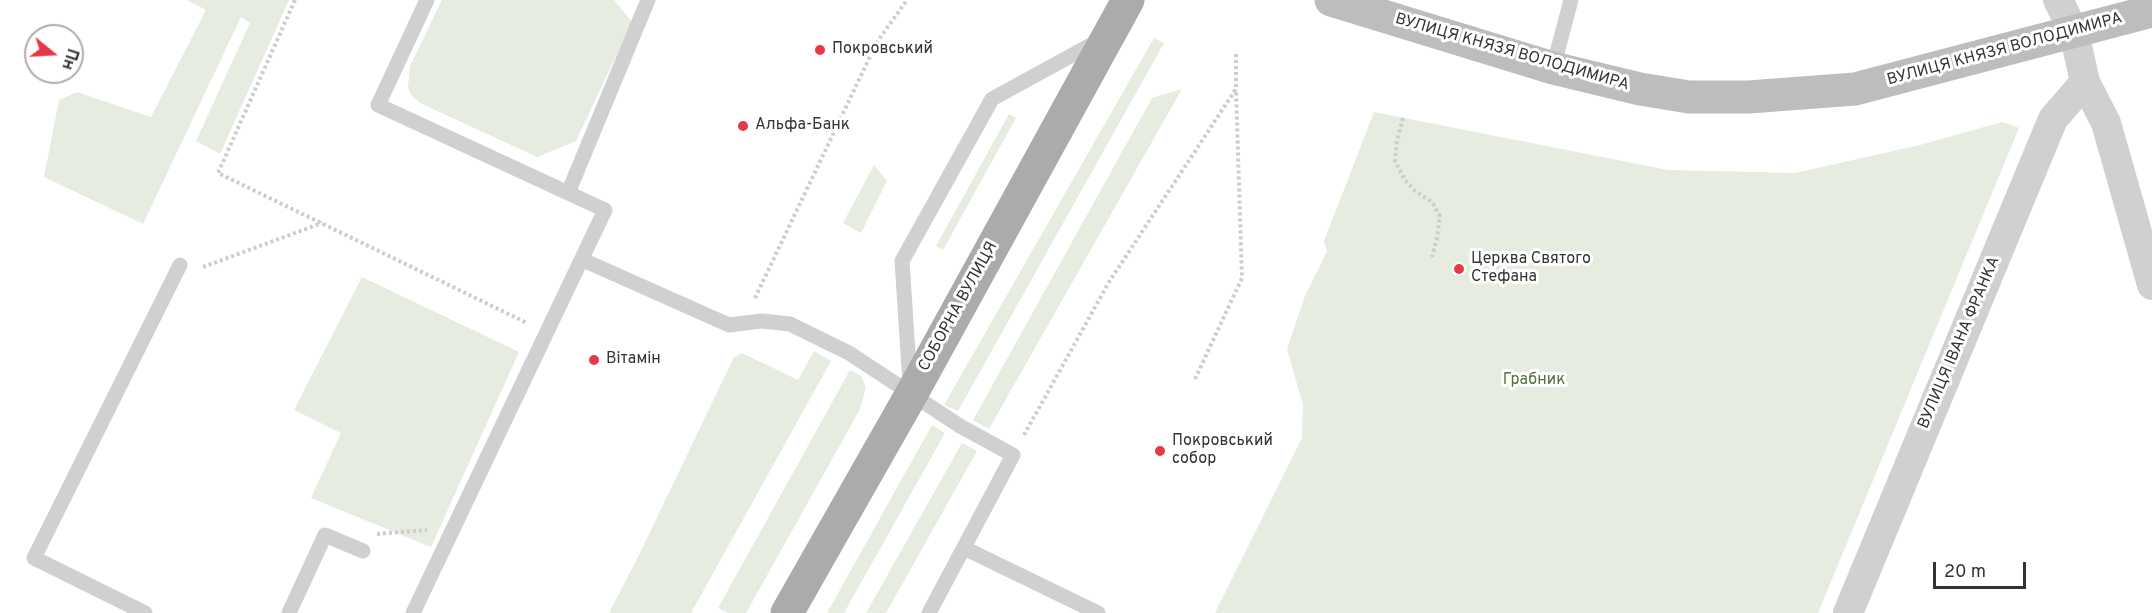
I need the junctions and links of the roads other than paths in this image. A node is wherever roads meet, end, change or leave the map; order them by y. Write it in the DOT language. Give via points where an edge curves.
graph roads {
  1 [pos="428,0"];
  2 [pos="648,0"];
  3 [pos="1128,0"];
  4 [pos="1331,0"];
  5 [pos="1571,0"];
  6 [pos="2058,0"];
  7 [pos="2152,10"];
  8 [pos="2074,32"];
  9 [pos="1108,36"];
  10 [pos="1553,68"];
  11 [pos="2085,82"];
  12 [pos="568,193"];
  13 [pos="583,260"];
  14 [pos="177,272"];
  15 [pos="2152,285"];
  16 [pos="911,395"];
  17 [pos="964,548"];
  18 [pos="363,551"];
  19 [pos="146,613"];
  20 [pos="289,613"];
  21 [pos="413,613"];
  22 [pos="787,613"];
  23 [pos="929,613"];
  24 [pos="1098,613"];
  25 [pos="1848,613"];
  1 -- 12 [label="lane" via="378,105"];
  2 -- 12 [label="lane"];
  3 -- 9 [label="main road, СОБОРНА ВУЛИЦЯ"];
  4 -- 10 [label="street, ВУЛИЦЯ КНЯЗЯ ВОЛОДИМИРА"];
  5 -- 10 [label="lane"];
  6 -- 8 [label="street"];
  7 -- 8 [label="street, ВУЛИЦЯ КНЯЗЯ ВОЛОДИМИРА"];
  8 -- 10 [label="street, ВУЛИЦЯ КНЯЗЯ ВОЛОДИМИРА" via="1855,89 1749,97 1689,97"];
  8 -- 11 [label="street"];
  9 -- 16 [label="main road, СОБОРНА ВУЛИЦЯ"];
  9 -- 16 [label="lane" via="992,99 902,261"];
  11 -- 15 [label="street" via="2106,123"];
  11 -- 25 [label="street, ВУЛИЦЯ ІВАНА ФРАНКА" via="2053,119"];
  12 -- 13 [label="lane" via="605,210"];
  13 -- 16 [label="lane" via="729,325 762,321 790,324 849,353"];
  13 -- 21 [label="lane"];
  14 -- 19 [label="lane" via="34,558"];
  16 -- 17 [label="lane" via="1013,455"];
  16 -- 22 [label="main road, СОБОРНА ВУЛИЦЯ"];
  17 -- 23 [label="lane"];
  17 -- 24 [label="lane"];
  18 -- 20 [label="lane" via="325,535"];
}
